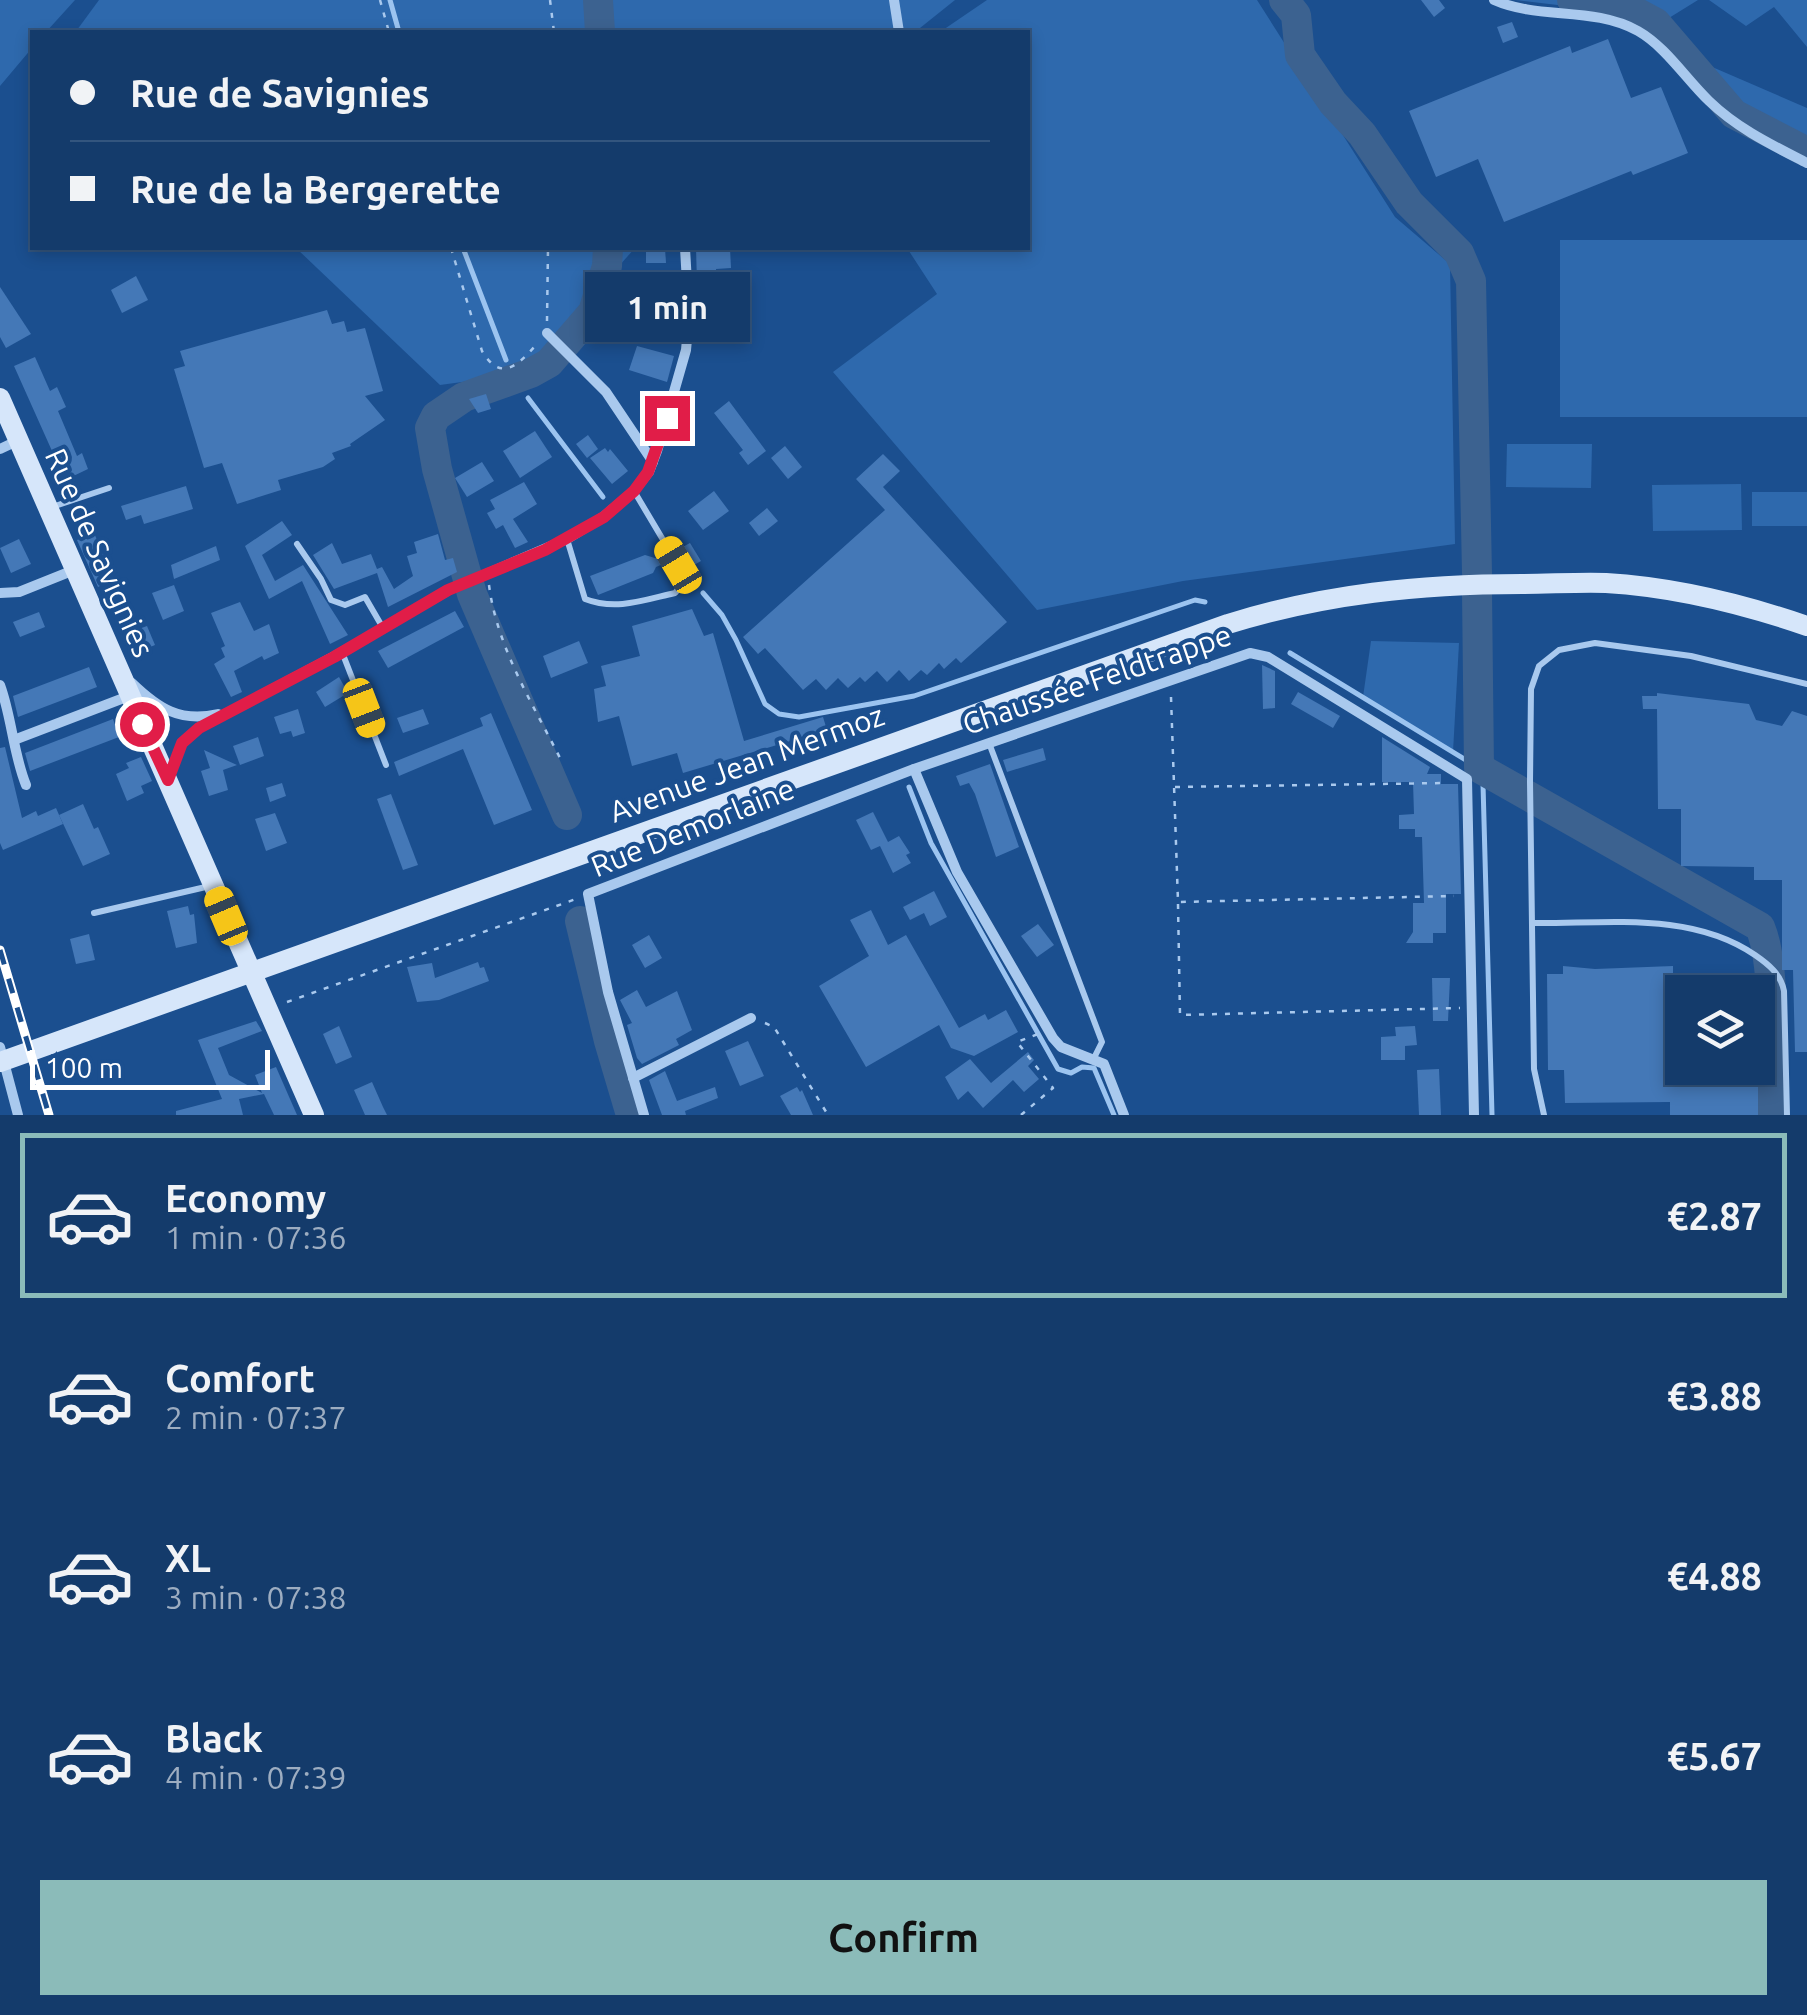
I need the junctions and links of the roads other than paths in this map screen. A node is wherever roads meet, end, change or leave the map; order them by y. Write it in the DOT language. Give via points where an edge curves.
graph roads {
  1 [pos="894,0"];
  2 [pos="1494,0"];
  3 [pos="899,30"];
  4 [pos="1807,163"];
  5 [pos="685,250"];
  6 [pos="547,333"];
  7 [pos="0,398"];
  8 [pos="8,445"];
  9 [pos="653,462"];
  10 [pos="109,488"];
  11 [pos="634,491"];
  12 [pos="46,509"];
  13 [pos="566,540"];
  14 [pos="296,544"];
  15 [pos="74,570"];
  16 [pos="1527,584"];
  17 [pos="0,594"];
  18 [pos="1807,626"];
  19 [pos="383,628"];
  20 [pos="1807,640"];
  21 [pos="342,652"];
  22 [pos="116,669"];
  23 [pos="1807,684"];
  24 [pos="0,686"];
  25 [pos="129,696"];
  26 [pos="238,708"];
  27 [pos="14,740"];
  28 [pos="989,743"];
  29 [pos="386,766"];
  30 [pos="914,769"];
  31 [pos="168,780"];
  32 [pos="26,785"];
  33 [pos="213,885"];
  34 [pos="94,913"];
  35 [pos="1532,923"];
  36 [pos="751,1018"];
  37 [pos="0,1048"];
  38 [pos="1094,1058"];
  39 [pos="0,1062"];
  40 [pos="633,1078"];
  41 [pos="18,1115"];
  42 [pos="314,1115"];
  43 [pos="644,1115"];
  44 [pos="1124,1115"];
  45 [pos="1474,1115"];
  46 [pos="1544,1115"];
  47 [pos="1787,1115"];
  1 -- 3 [label="street"];
  2 -- 4 [label="street" via="1632,28 1731,121"];
  5 -- 9 [label="street" via="687,343"];
  6 -- 9 [label="street" via="606,392"];
  7 -- 8 [label="main road, Rue de Savignies"];
  8 -- 12 [label="main road, Rue de Savignies"];
  9 -- 11 [label="street"];
  10 -- 12 [label="lane"];
  11 -- 13 [label="street"];
  11 -- 13 [label="lane" via="678,565 681,586 675,593 619,606 585,599"];
  12 -- 15 [label="main road, Rue de Savignies"];
  13 -- 19 [label="street" via="457,586"];
  14 -- 19 [label="lane" via="331,600 345,605 365,598"];
  15 -- 17 [label="street"];
  15 -- 22 [label="main road, Rue de Savignies"];
  16 -- 18 [label="main road, Avenue Jean Mermoz" via="1670,591"];
  16 -- 20 [label="main road, Avenue Jean Mermoz" via="1688,603"];
  16 -- 39 [label="main road, Avenue Jean Mermoz" via="1396,589 1268,612"];
  19 -- 21 [label="street"];
  21 -- 26 [label="street"];
  21 -- 29 [label="lane"];
  22 -- 25 [label="main road, Rue de Savignies"];
  22 -- 26 [label="street" via="176,716"];
  23 -- 35 [label="lane" via="1681,654 1595,643 1545,658 1534,673"];
  24 -- 27 [label="street"];
  25 -- 27 [label="street"];
  25 -- 31 [label="main road, Rue de Savignies"];
  26 -- 31 [label="street" via="189,735"];
  27 -- 32 [label="street"];
  28 -- 30 [label="street, Chaussée Feldtrappe"];
  28 -- 38 [label="lane" via="1102,1042"];
  28 -- 45 [label="street, Chaussée Feldtrappe" via="1239,655 1262,654 1467,778"];
  30 -- 38 [label="street" via="962,881 1049,1030 1062,1047"];
  30 -- 40 [label="street, Rue Demorlaine" via="588,894"];
  31 -- 33 [label="main road, Rue de Savignies"];
  33 -- 34 [label="lane"];
  33 -- 42 [label="main road, Rue de Savignies"];
  35 -- 46 [label="lane" via="1534,1069"];
  35 -- 47 [label="lane" via="1676,925 1747,950 1780,978 1786,999"];
  36 -- 40 [label="street"];
  37 -- 41 [label="street"];
  38 -- 44 [label="street" via="1107,1068"];
  40 -- 43 [label="street, Rue Demorlaine"];
}
